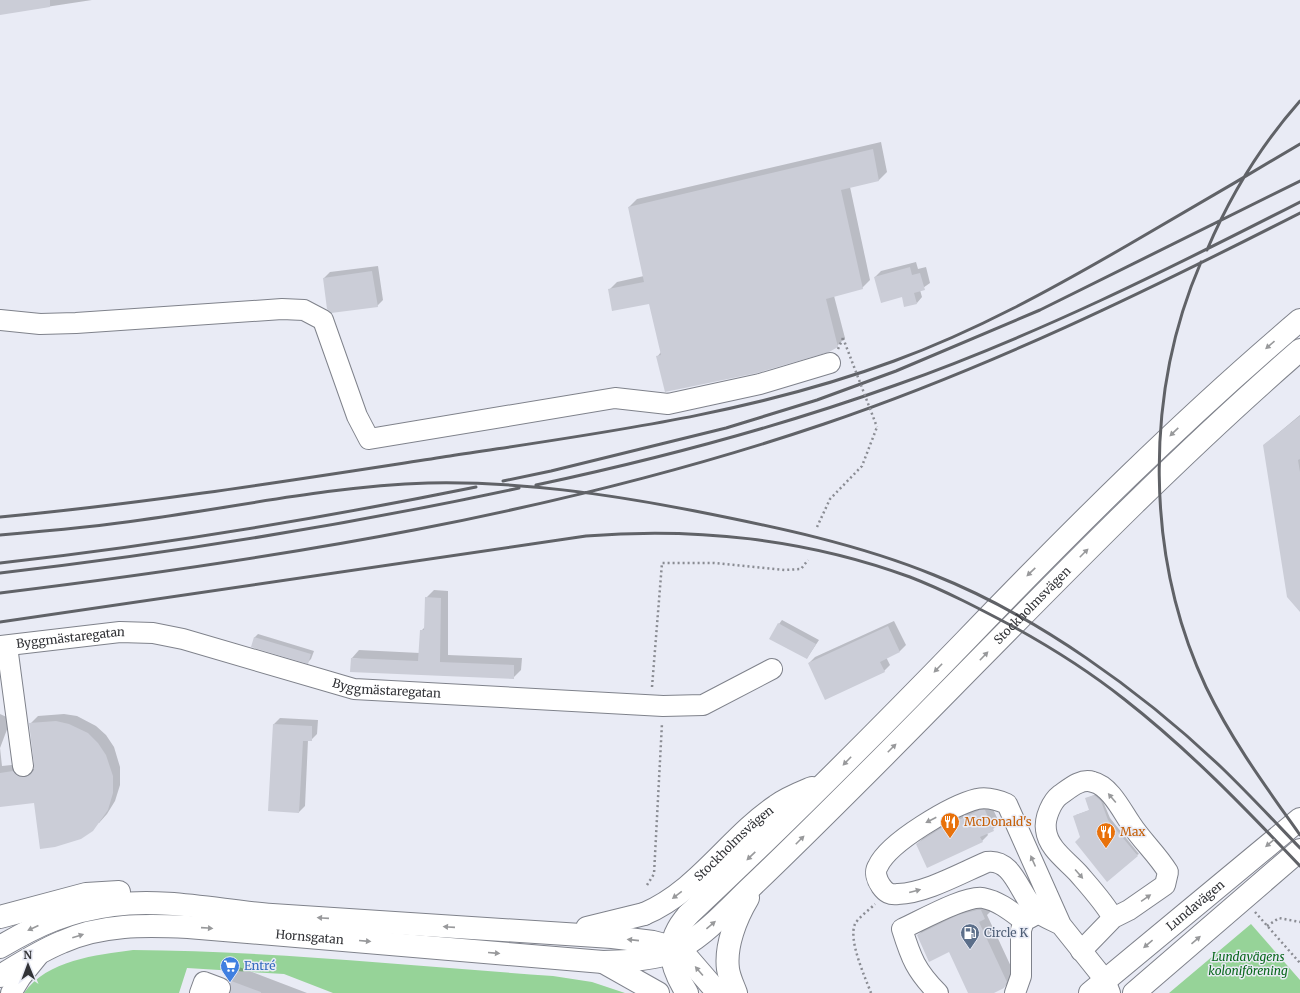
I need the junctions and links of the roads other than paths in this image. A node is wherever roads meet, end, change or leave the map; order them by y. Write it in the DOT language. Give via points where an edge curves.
graph roads {
  1 [pos="0,320"];
  2 [pos="1300,320"];
  3 [pos="1300,350"];
  4 [pos="830,363"];
  5 [pos="3,646"];
  6 [pos="772,669"];
  7 [pos="23,766"];
  8 [pos="829,780"];
  9 [pos="1300,819"];
  10 [pos="1300,850"];
  11 [pos="772,867"];
  12 [pos="1037,910"];
  13 [pos="260,914"];
  14 [pos="644,914"];
  15 [pos="0,917"];
  16 [pos="1113,918"];
  17 [pos="558,934"];
  18 [pos="0,947"];
  19 [pos="674,949"];
  20 [pos="1081,951"];
  21 [pos="43,952"];
  22 [pos="603,962"];
  23 [pos="0,976"];
  24 [pos="220,988"];
  25 [pos="1102,989"];
  26 [pos="11,993"];
  27 [pos="200,993"];
  28 [pos="658,993"];
  29 [pos="687,993"];
  30 [pos="718,993"];
  31 [pos="736,993"];
  32 [pos="938,993"];
  33 [pos="1014,993"];
  34 [pos="1134,993"];
  1 -- 4 [label="street" via="40,324 76,323 282,309 304,310 323,320 369,439 615,398 668,404 760,384"];
  2 -- 8 [label="main road, Stockholmsvägen, one-way" via="1198,410 1043,561"];
  11 -- 3 [label="main road, Stockholmsvägen, one-way" via="1138,500 1244,399"];
  5 -- 6 [label="street, Byggmästaregatan" via="120,632 153,633 183,639 354,689 656,706 703,705"];
  5 -- 7 [label="street"];
  8 -- 14 [label="main road, Stockholmsvägen, one-way" via="777,805 688,886 665,904"];
  8 -- 19 [label="main road, Stockholmsvägen, one-way" via="688,916 674,935"];
  9 -- 25 [label="main road, Lundavägen, one-way"];
  34 -- 10 [label="main road, one-way"];
  19 -- 11 [label="main road, one-way" via="723,914"];
  11 -- 31 [label="main road" via="747,899 737,918 728,961 728,970"];
  12 -- 12 [label="street, one-way" via="1007,804 1000,801 977,800 916,828 898,842 878,865 876,873 886,893 900,894 934,885 986,862 994,861 1008,869 1028,901"];
  12 -- 20 [label="street" via="1061,925"];
  12 -- 32 [label="street" via="1002,905 982,898 961,902 902,929 915,966"];
  12 -- 33 [label="street" via="1021,930 1021,976"];
  13 -- 15 [label="main road" via="233,906 169,894 122,892 86,894"];
  17 -- 13 [label="main road, Hornsgatan, one-way"];
  13 -- 18 [label="main road, Hornsgatan, one-way" via="142,903 114,905 54,918"];
  14 -- 17 [label="main road, Hornsgatan" via="610,924"];
  16 -- 16 [label="street, one-way" via="1166,884 1168,872 1104,788 1093,782 1081,782 1055,799 1045,829 1052,846 1078,873"];
  16 -- 20 [label="street"];
  19 -- 17 [label="main road, Hornsgatan, one-way" via="619,938"];
  19 -- 22 [label="main road, Hornsgatan" via="629,961"];
  19 -- 29 [label="main road" via="677,977"];
  30 -- 19 [label="main road, one-way"];
  20 -- 25 [label="street"];
  21 -- 22 [label="main road, Hornsgatan, one-way" via="62,942 98,931 153,926 232,930"];
  21 -- 23 [label="main road, Hornsgatan"];
  21 -- 26 [label="street"];
  22 -- 28 [label="main road"];
  24 -- 27 [label="street" via="204,982"];
}
